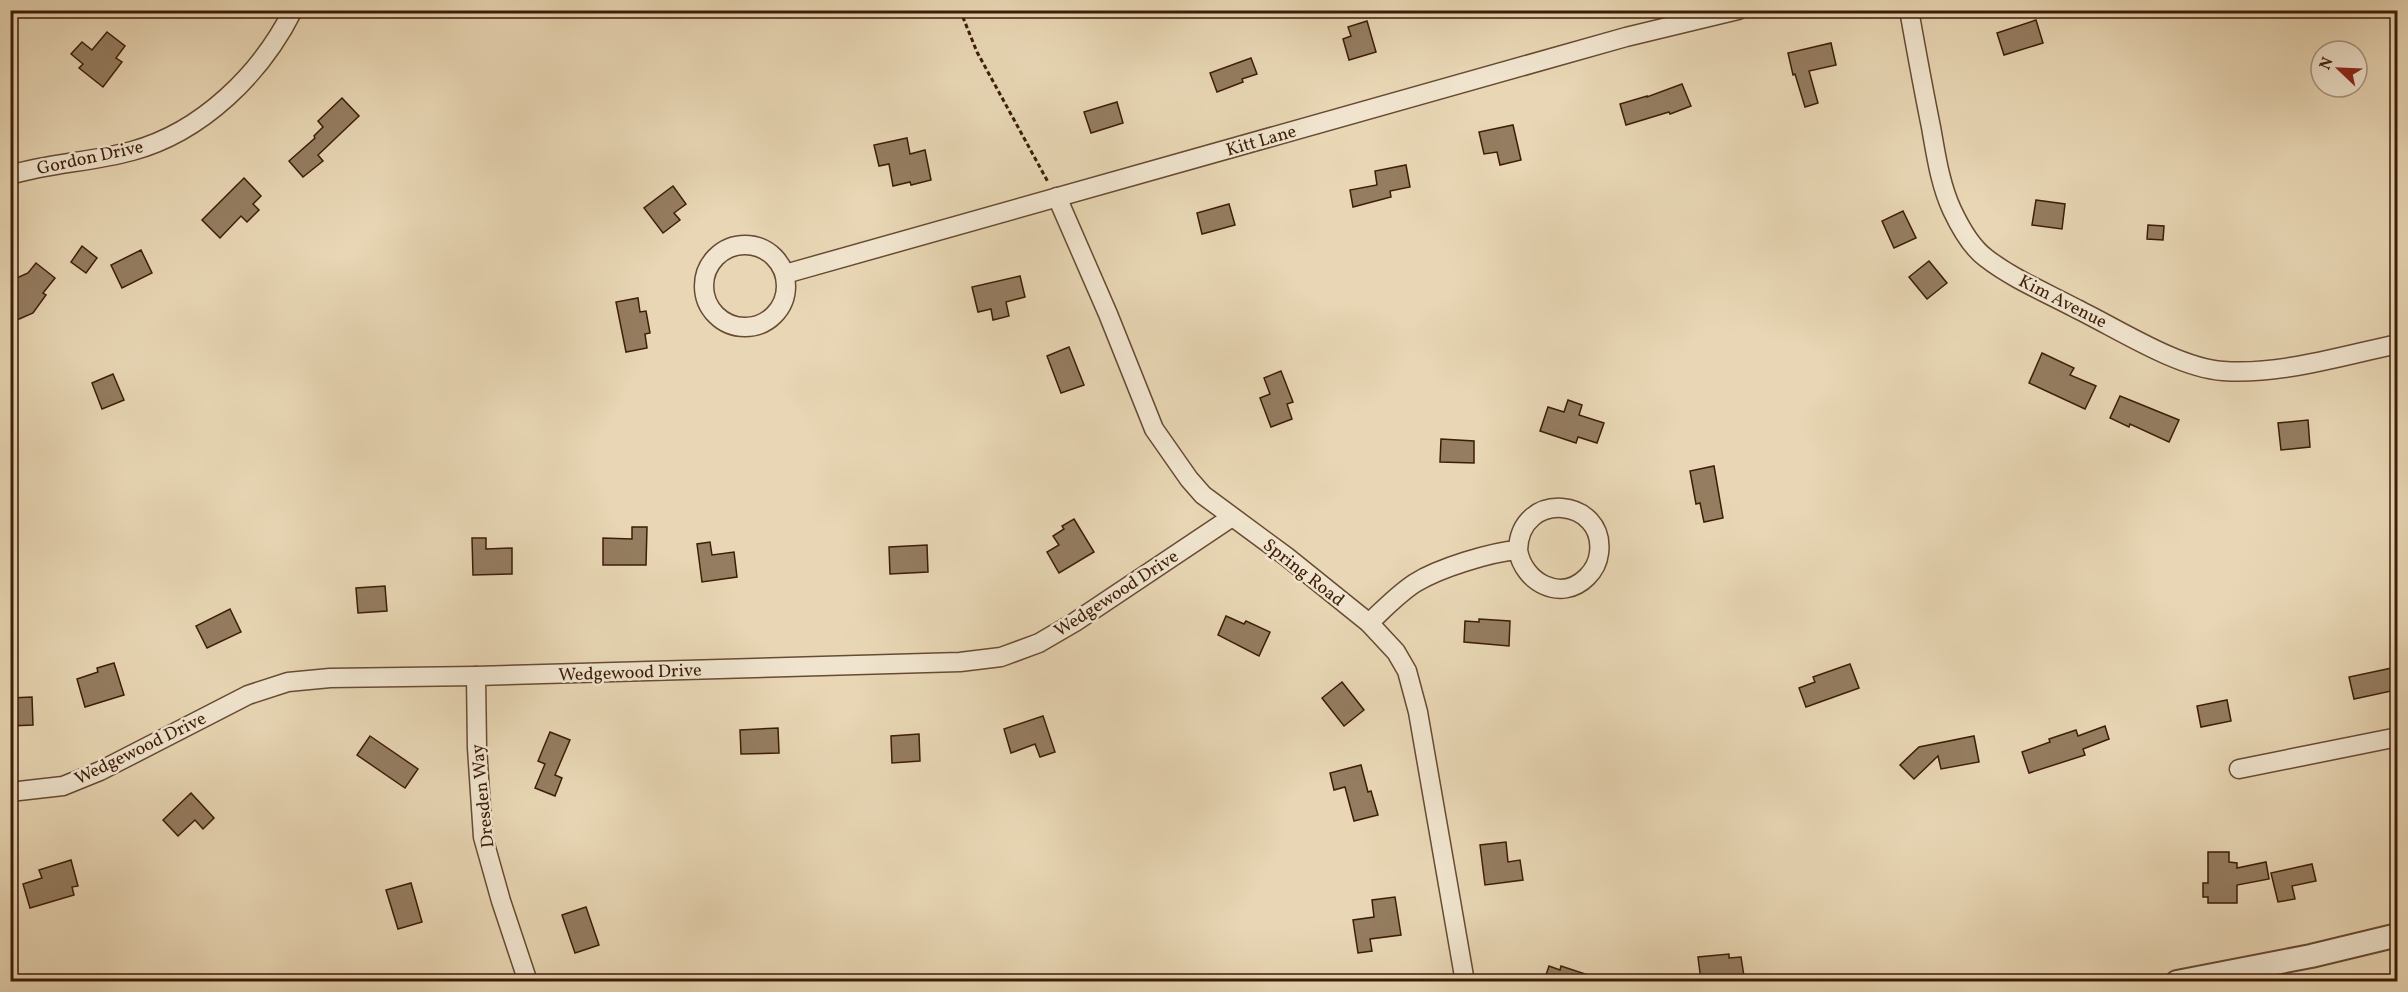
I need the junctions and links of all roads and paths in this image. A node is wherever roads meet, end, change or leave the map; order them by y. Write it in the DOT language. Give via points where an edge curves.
graph roads {
  1 [pos="293,10"];
  2 [pos="960,10"];
  3 [pos="1738,10"];
  4 [pos="1909,10"];
  5 [pos="10,175"];
  6 [pos="1057,197"];
  7 [pos="785,274"];
  8 [pos="2397,344"];
  9 [pos="1232,517"];
  10 [pos="1518,550"];
  11 [pos="1369,623"];
  12 [pos="476,676"];
  13 [pos="2397,737"];
  14 [pos="2239,770"];
  15 [pos="10,792"];
  16 [pos="2397,935"];
  17 [pos="528,981"];
  18 [pos="1465,981"];
  19 [pos="2177,981"];
  1 -- 5 [label="street, Gordon Drive" via="255,70 225,99 172,135 134,151"];
  2 -- 6 [label="path" via="977,52"];
  3 -- 6 [label="street, Kitt Lane" via="1626,37"];
  4 -- 8 [label="street, Kim Avenue" via="1942,182 1962,228 1985,258 2163,353 2219,371 2282,368"];
  6 -- 7 [label="street, Kitt Lane"];
  6 -- 9 [label="street, Spring Road" via="1154,429 1203,495"];
  7 -- 7 [label="street" via="769,252 743,244 718,254 705,278 704,291 716,315 734,325 754,326 777,312 787,287"];
  9 -- 11 [label="street, Spring Road"];
  9 -- 12 [label="street, Wedgewood Drive" via="1075,622 1039,643 1001,657 960,662"];
  10 -- 10 [label="street" via="1531,578 1560,589 1588,576 1597,563 1600,548 1597,532 1588,519 1574,510 1558,507 1529,520"];
  10 -- 11 [label="street" via="1490,554 1417,582"];
  11 -- 18 [label="street, Spring Road" via="1396,652 1414,692"];
  12 -- 15 [label="street, Wedgewood Drive" via="288,682 248,695 63,786"];
  12 -- 17 [label="street, Dresden Way" via="483,837"];
  13 -- 14 [label="street"];
  16 -- 19 [label="street"];
}
